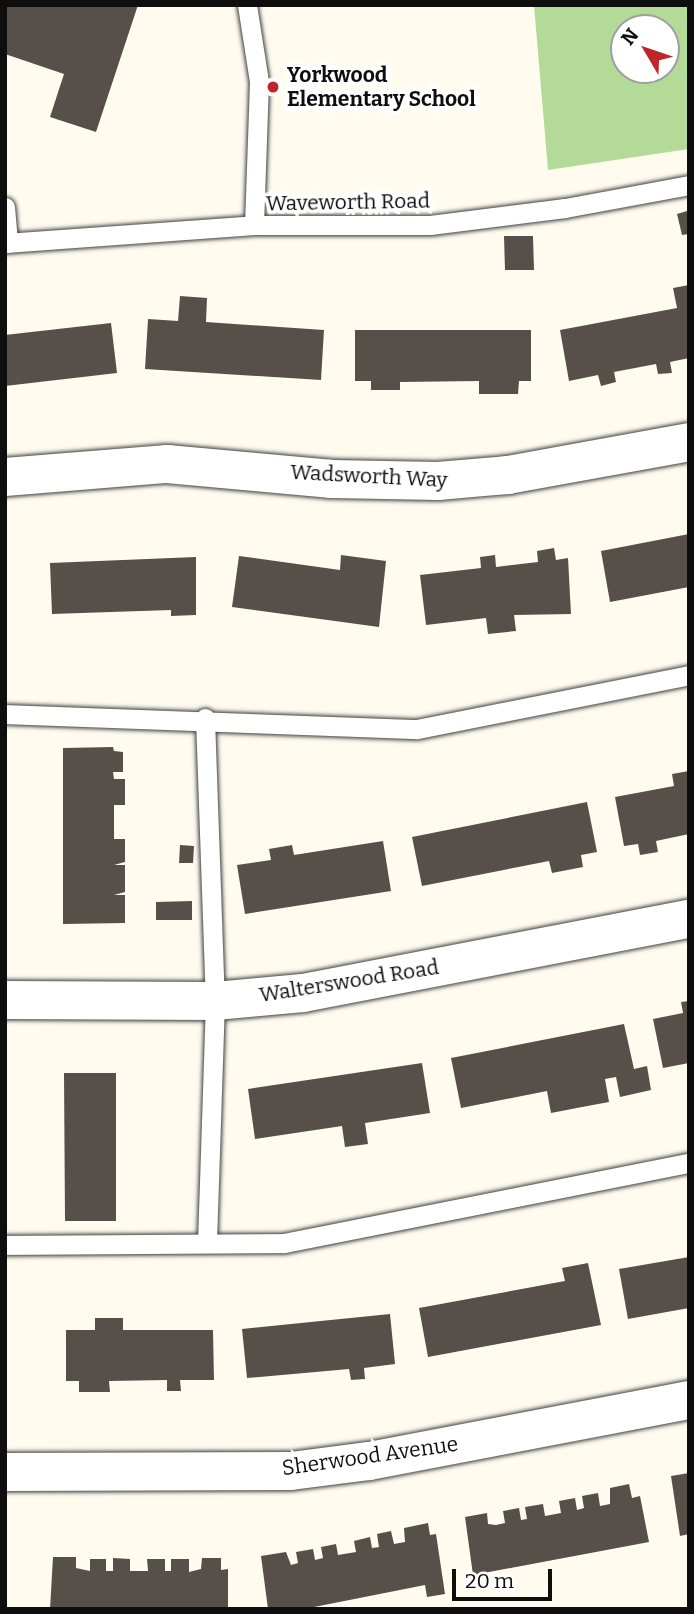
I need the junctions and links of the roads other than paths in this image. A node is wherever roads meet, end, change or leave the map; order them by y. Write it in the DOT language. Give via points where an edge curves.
graph roads {
  1 [pos="247,5"];
  2 [pos="689,185"];
  3 [pos="5,207"];
  4 [pos="254,225"];
  5 [pos="7,243"];
  6 [pos="689,442"];
  7 [pos="5,477"];
  8 [pos="689,675"];
  9 [pos="5,714"];
  10 [pos="205,718"];
  11 [pos="689,919"];
  12 [pos="5,1000"];
  13 [pos="215,1001"];
  14 [pos="689,1163"];
  15 [pos="207,1242"];
  16 [pos="5,1245"];
  17 [pos="689,1400"];
  18 [pos="5,1472"];
  1 -- 4 [label="lane" via="259,82"];
  2 -- 4 [label="lane, Waveworth Road" via="430,225"];
  3 -- 5 [label="lane"];
  4 -- 5 [label="lane, Waveworth Road"];
  6 -- 7 [label="street, Wadsworth Way" via="521,474 439,481 332,479 167,464"];
  8 -- 10 [label="lane" via="417,729"];
  9 -- 10 [label="lane"];
  10 -- 13 [label="lane"];
  11 -- 13 [label="street, Walterswood Road" via="303,993"];
  12 -- 13 [label="street, Walterswood Road"];
  13 -- 15 [label="lane"];
  14 -- 15 [label="lane" via="284,1243"];
  15 -- 16 [label="lane"];
  17 -- 18 [label="street, Sherwood Avenue" via="369,1461 291,1471"];
}
